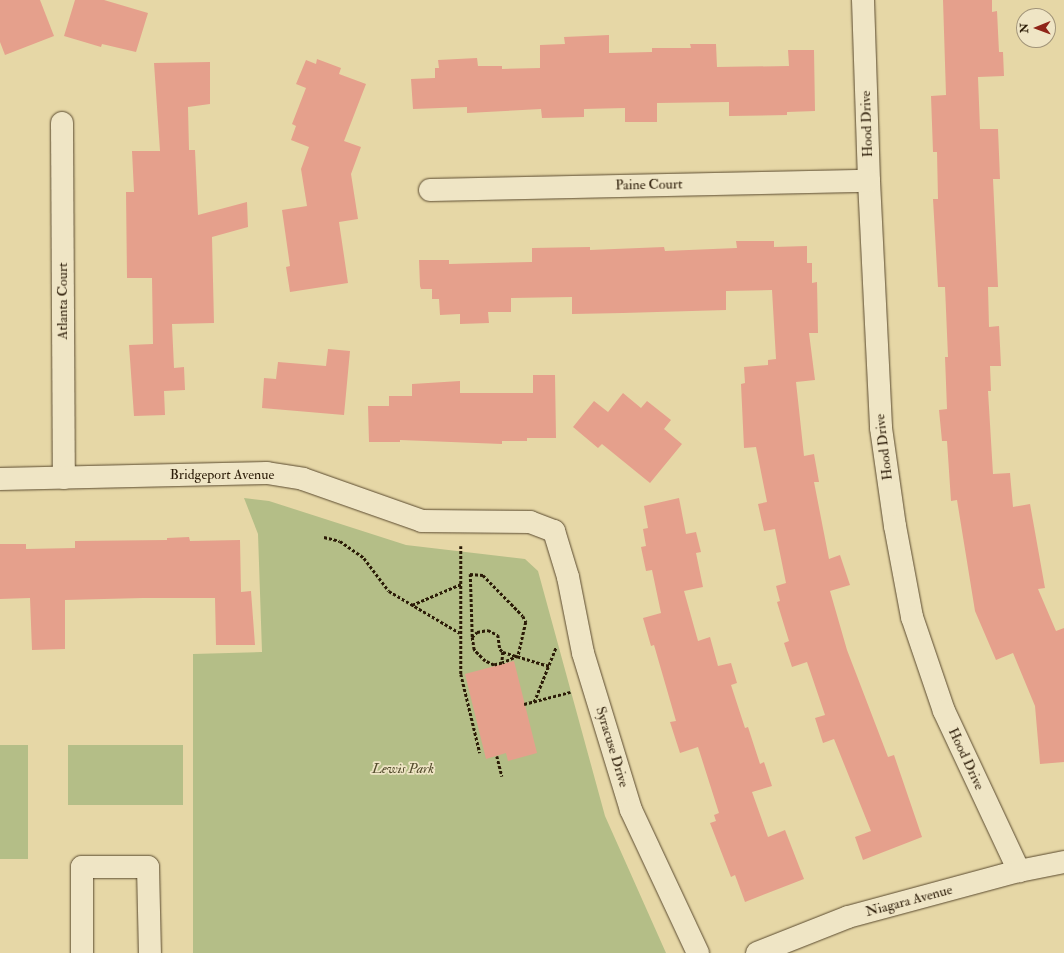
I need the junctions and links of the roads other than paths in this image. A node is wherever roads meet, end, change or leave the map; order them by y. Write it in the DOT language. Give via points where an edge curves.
graph roads {
  1 [pos="863,0"];
  2 [pos="62,123"];
  3 [pos="869,181"];
  4 [pos="430,190"];
  5 [pos="64,478"];
  6 [pos="0,479"];
  7 [pos="554,531"];
  8 [pos="1064,862"];
  9 [pos="1018,871"];
  10 [pos="82,953"];
  11 [pos="150,953"];
  12 [pos="698,953"];
  13 [pos="757,953"];
  1 -- 3 [label="street, Hood Drive"];
  2 -- 5 [label="street, Atlanta Court"];
  3 -- 4 [label="street, Paine Court"];
  3 -- 9 [label="street, Hood Drive" via="881,428 895,526 912,617 944,711"];
  5 -- 6 [label="street, Bridgeport Avenue"];
  5 -- 7 [label="street, Bridgeport Avenue" via="267,472 303,479 422,521 530,522"];
  7 -- 12 [label="street, Syracuse Drive" via="568,577 583,653 631,810"];
  8 -- 9 [label="street, Niagara Avenue"];
  9 -- 13 [label="street, Niagara Avenue" via="848,917"];
  10 -- 11 [label="street" via="82,867 148,867"];
}
